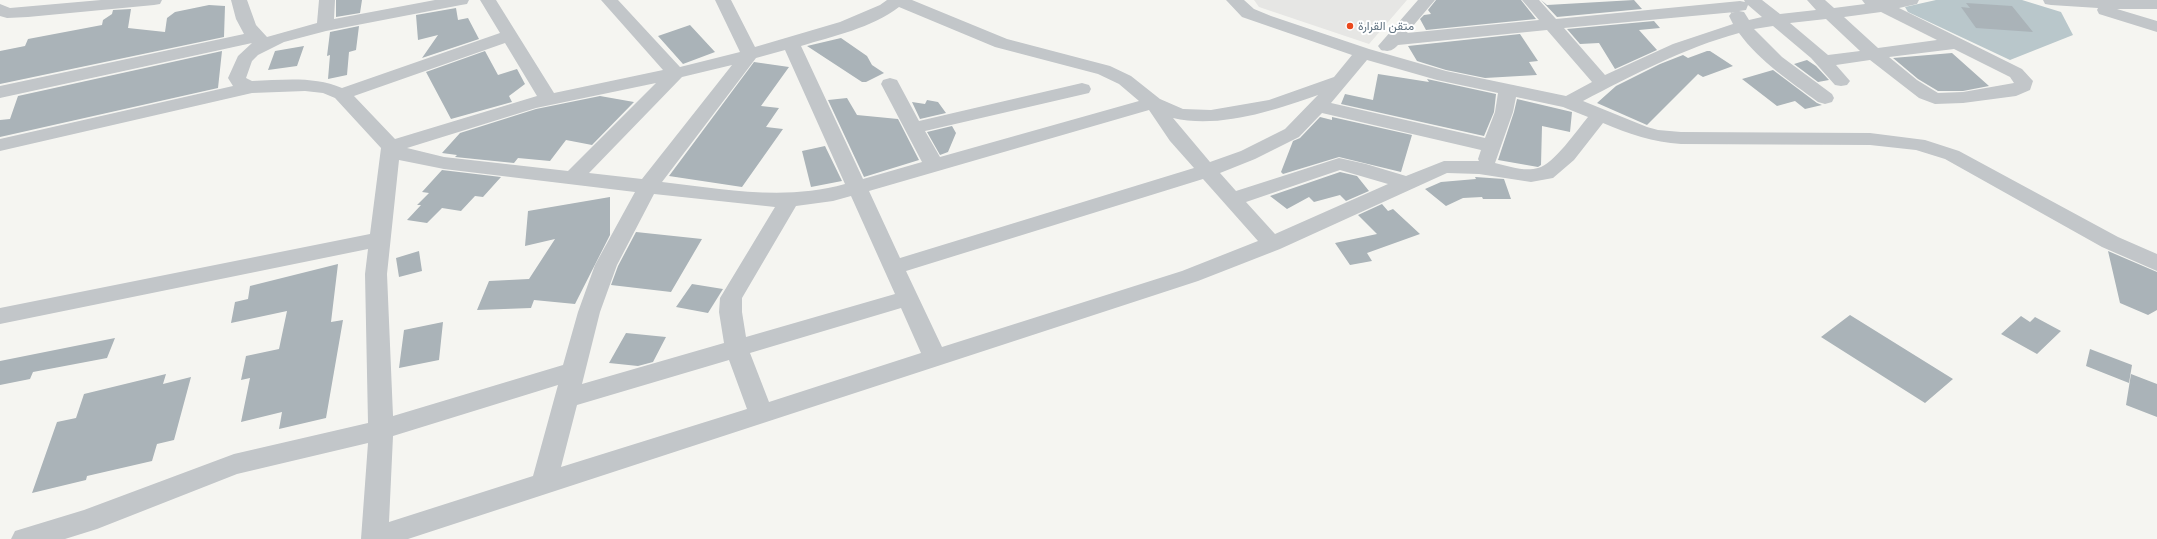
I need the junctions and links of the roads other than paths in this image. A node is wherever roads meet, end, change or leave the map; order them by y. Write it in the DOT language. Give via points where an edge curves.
graph roads {
  1 [pos="154,0"];
  2 [pos="239,0"];
  3 [pos="327,0"];
  4 [pos="461,0"];
  5 [pos="488,0"];
  6 [pos="609,0"];
  7 [pos="723,0"];
  8 [pos="897,0"];
  9 [pos="1234,0"];
  10 [pos="1427,0"];
  11 [pos="1530,0"];
  12 [pos="1815,0"];
  13 [pos="1911,0"];
  14 [pos="2051,0"];
  15 [pos="1745,2"];
  16 [pos="2083,3"];
  17 [pos="1878,4"];
  18 [pos="2157,4"];
  19 [pos="0,9"];
  20 [pos="1831,14"];
  21 [pos="1779,21"];
  22 [pos="1552,24"];
  23 [pos="325,26"];
  24 [pos="1743,27"];
  25 [pos="2157,27"];
  26 [pos="509,36"];
  27 [pos="260,40"];
  28 [pos="1392,40"];
  29 [pos="791,43"];
  30 [pos="1956,43"];
  31 [pos="1874,53"];
  32 [pos="750,54"];
  33 [pos="1370,55"];
  34 [pos="1058,58"];
  35 [pos="1823,61"];
  36 [pos="676,73"];
  37 [pos="1841,80"];
  38 [pos="1340,81"];
  39 [pos="890,84"];
  40 [pos="1603,84"];
  41 [pos="252,87"];
  42 [pos="1082,89"];
  43 [pos="1508,89"];
  44 [pos="0,92"];
  45 [pos="342,94"];
  46 [pos="1825,98"];
  47 [pos="548,100"];
  48 [pos="1568,102"];
  49 [pos="1153,103"];
  50 [pos="1318,106"];
  51 [pos="1600,114"];
  52 [pos="1103,117"];
  53 [pos="913,128"];
  54 [pos="0,145"];
  55 [pos="1492,146"];
  56 [pos="392,147"];
  57 [pos="934,165"];
  58 [pos="1485,168"];
  59 [pos="1207,171"];
  60 [pos="573,178"];
  61 [pos="1405,183"];
  62 [pos="648,186"];
  63 [pos="856,187"];
  64 [pos="1232,199"];
  65 [pos="790,200"];
  66 [pos="380,239"];
  67 [pos="1272,244"];
  68 [pos="2157,263"];
  69 [pos="895,266"];
  70 [pos="909,298"];
  71 [pos="0,316"];
  72 [pos="737,348"];
  73 [pos="935,358"];
  74 [pos="574,371"];
  75 [pos="567,398"];
  76 [pos="760,414"];
  77 [pos="381,430"];
  78 [pos="544,483"];
  79 [pos="26,539"];
  80 [pos="375,539"];
  1 -- 19 [label="street" via="28,12 7,12"];
  2 -- 27 [label="street" via="243,18"];
  3 -- 23 [label="street"];
  4 -- 23 [label="street"];
  5 -- 26 [label="street"];
  6 -- 36 [label="street"];
  7 -- 32 [label="street"];
  8 -- 29 [label="street" via="886,9 846,26"];
  8 -- 34 [label="street" via="1001,43"];
  9 -- 33 [label="street" via="1248,13 1265,20"];
  10 -- 28 [label="street"];
  11 -- 22 [label="street"];
  12 -- 20 [label="street"];
  13 -- 17 [label="street"];
  14 -- 16 [label="street"];
  15 -- 21 [label="street"];
  15 -- 22 [label="street"];
  15 -- 24 [label="street" via="1738,16"];
  16 -- 18 [label="street"];
  16 -- 25 [label="street"];
  17 -- 20 [label="street"];
  17 -- 30 [label="street"];
  20 -- 21 [label="street"];
  20 -- 31 [label="street"];
  21 -- 24 [label="street"];
  21 -- 35 [label="street"];
  22 -- 28 [label="street"];
  22 -- 40 [label="street"];
  23 -- 27 [label="street"];
  24 -- 40 [label="street" via="1677,50"];
  24 -- 46 [label="street" via="1759,45"];
  26 -- 45 [label="street"];
  26 -- 47 [label="street"];
  27 -- 41 [label="street" via="244,60 238,78 241,84"];
  27 -- 44 [label="street"];
  28 -- 33 [label="street"];
  29 -- 32 [label="street"];
  29 -- 63 [label="street"];
  30 -- 31 [label="street"];
  30 -- 31 [label="street" via="2016,73 2024,81 2023,86 2016,90 1935,98 1920,91"];
  31 -- 35 [label="street"];
  32 -- 36 [label="street"];
  32 -- 62 [label="street"];
  33 -- 38 [label="street"];
  33 -- 43 [label="street" via="1443,76"];
  34 -- 42 [label="street"];
  34 -- 49 [label="street" via="1104,70 1125,80"];
  35 -- 37 [label="street"];
  36 -- 47 [label="street"];
  36 -- 60 [label="street"];
  38 -- 49 [label="street" via="1273,105 1211,116 1180,114"];
  38 -- 50 [label="street"];
  39 -- 53 [label="street"];
  40 -- 48 [label="street"];
  41 -- 45 [label="street" via="305,85 327,88"];
  41 -- 54 [label="street"];
  42 -- 52 [label="street"];
  42 -- 53 [label="street"];
  43 -- 48 [label="street"];
  43 -- 55 [label="street" via="1504,112"];
  45 -- 56 [label="street"];
  47 -- 56 [label="street"];
  48 -- 51 [label="street"];
  49 -- 52 [label="street"];
  49 -- 59 [label="street" via="1161,117"];
  50 -- 55 [label="street"];
  50 -- 59 [label="street" via="1292,133 1248,155"];
  51 -- 58 [label="street" via="1568,153 1546,173 1533,175"];
  51 -- 68 [label="street" via="1657,136 1870,139 1918,144 1952,155 2110,242"];
  52 -- 57 [label="street"];
  53 -- 57 [label="street"];
  55 -- 58 [label="street"];
  56 -- 60 [label="street" via="404,155 444,163"];
  56 -- 66 [label="street"];
  57 -- 63 [label="street"];
  58 -- 61 [label="street" via="1444,167"];
  59 -- 64 [label="street"];
  59 -- 69 [label="street"];
  60 -- 62 [label="street"];
  61 -- 64 [label="street" via="1339,164"];
  61 -- 67 [label="street"];
  62 -- 65 [label="street" via="765,200"];
  62 -- 74 [label="street" via="606,265 589,312"];
  63 -- 65 [label="street" via="833,194"];
  63 -- 69 [label="street"];
  64 -- 67 [label="street"];
  65 -- 72 [label="street" via="730,298 729,311"];
  66 -- 71 [label="street"];
  66 -- 77 [label="street" via="376,274"];
  67 -- 73 [label="street" via="1190,276"];
  69 -- 70 [label="street"];
  70 -- 72 [label="street"];
  70 -- 73 [label="street"];
  72 -- 75 [label="street"];
  72 -- 76 [label="street"];
  73 -- 76 [label="street"];
  74 -- 75 [label="street"];
  74 -- 77 [label="street"];
  75 -- 78 [label="street"];
  76 -- 78 [label="street"];
  77 -- 79 [label="street" via="234,464 87,521"];
  77 -- 80 [label="street"];
  78 -- 80 [label="street"];
}
